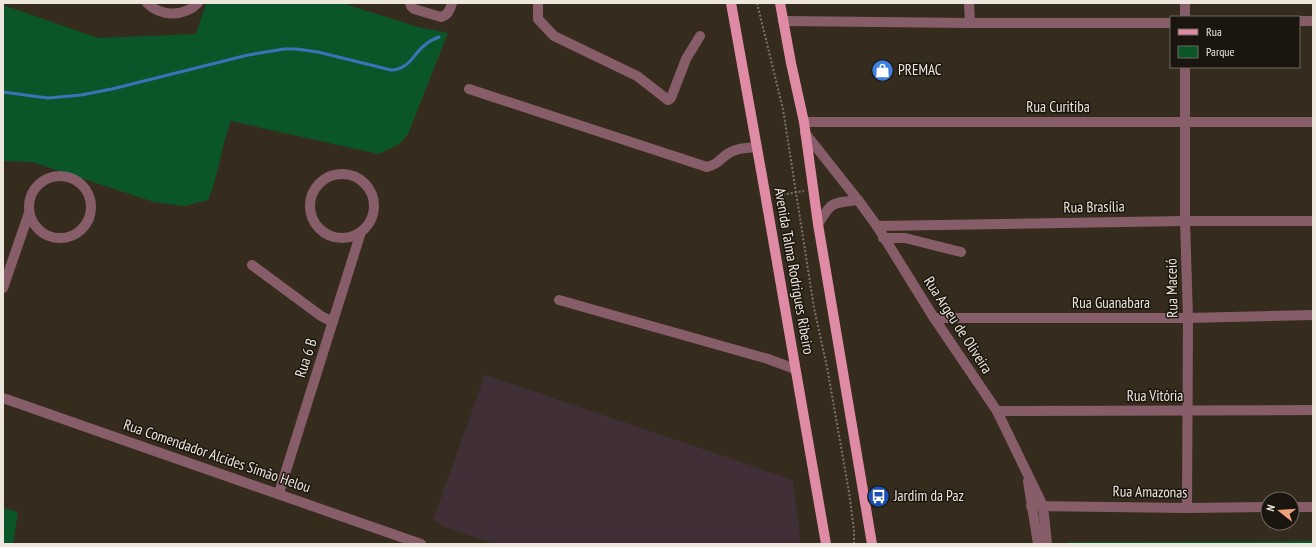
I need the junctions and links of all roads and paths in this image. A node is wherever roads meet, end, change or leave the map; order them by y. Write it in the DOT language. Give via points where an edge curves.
graph roads {
  1 [pos="147,3"];
  2 [pos="198,3"];
  3 [pos="410,3"];
  4 [pos="452,3"];
  5 [pos="538,3"];
  6 [pos="730,3"];
  7 [pos="757,3"];
  8 [pos="780,3"];
  9 [pos="969,3"];
  10 [pos="1185,3"];
  11 [pos="1185,16"];
  12 [pos="783,21"];
  13 [pos="1300,21"];
  14 [pos="1313,21"];
  15 [pos="970,23"];
  16 [pos="1170,23"];
  17 [pos="700,36"];
  18 [pos="1185,68"];
  19 [pos="469,90"];
  20 [pos="804,122"];
  21 [pos="1184,122"];
  22 [pos="1313,122"];
  23 [pos="805,133"];
  24 [pos="757,147"];
  25 [pos="813,190"];
  26 [pos="796,193"];
  27 [pos="766,198"];
  28 [pos="858,200"];
  29 [pos="29,213"];
  30 [pos="1185,221"];
  31 [pos="1313,221"];
  32 [pos="818,224"];
  33 [pos="876,226"];
  34 [pos="361,232"];
  35 [pos="883,238"];
  36 [pos="961,252"];
  37 [pos="252,265"];
  38 [pos="3,288"];
  39 [pos="559,300"];
  40 [pos="1313,315"];
  41 [pos="934,318"];
  42 [pos="1188,318"];
  43 [pos="333,322"];
  44 [pos="796,369"];
  45 [pos="3,398"];
  46 [pos="1313,410"];
  47 [pos="997,411"];
  48 [pos="1187,411"];
  49 [pos="1027,471"];
  50 [pos="279,494"];
  51 [pos="1031,506"];
  52 [pos="1042,506"];
  53 [pos="1260,507"];
  54 [pos="1300,507"];
  55 [pos="1313,507"];
  56 [pos="1187,508"];
  57 [pos="873,541"];
  58 [pos="422,544"];
  59 [pos="826,544"];
  60 [pos="854,544"];
  61 [pos="1038,544"];
  62 [pos="1047,544"];
  1 -- 2 [label="street" via="167,13 186,11"];
  3 -- 4 [label="street" via="414,9 441,17 448,13"];
  5 -- 17 [label="street" via="538,20 554,36 637,76 668,100 686,59"];
  6 -- 24 [label="main road, Avenida Talma Rodrigues Ribeiro"];
  7 -- 26 [label="path" via="783,109"];
  8 -- 12 [label="main road, Avenida Talma Rodrigues Ribeiro"];
  9 -- 15 [label="street"];
  10 -- 11 [label="street"];
  12 -- 15 [label="street"];
  12 -- 20 [label="main road, Avenida Talma Rodrigues Ribeiro"];
  13 -- 14 [label="street"];
  15 -- 16 [label="street"];
  18 -- 21 [label="street, Rua Maceió"];
  19 -- 24 [label="street" via="707,167 717,164 726,154 738,149"];
  20 -- 21 [label="street, Rua Curitiba"];
  20 -- 23 [label="main road, Avenida Talma Rodrigues Ribeiro"];
  21 -- 22 [label="street, Rua Curitiba"];
  21 -- 30 [label="street, Rua Maceió"];
  23 -- 25 [label="main road, Avenida Talma Rodrigues Ribeiro"];
  23 -- 28 [label="street, Rua Argeu de Oliveira"];
  24 -- 27 [label="main road, Avenida Talma Rodrigues Ribeiro"];
  25 -- 26 [label="path"];
  25 -- 32 [label="main road, Avenida Talma Rodrigues Ribeiro"];
  26 -- 27 [label="path"];
  26 -- 60 [label="path" via="814,308 849,492"];
  27 -- 44 [label="main road, Avenida Talma Rodrigues Ribeiro"];
  28 -- 32 [label="street" via="833,204"];
  28 -- 33 [label="street, Rua Argeu de Oliveira"];
  29 -- 29 [label="street" via="32,223 39,231 57,239 68,238 85,227 92,208 90,197 78,180 57,175 38,184 32,192"];
  29 -- 38 [label="street"];
  30 -- 31 [label="street, Rua Brasília"];
  30 -- 33 [label="street, Rua Brasília"];
  30 -- 42 [label="street, Rua Maceió"];
  32 -- 57 [label="main road, Avenida Talma Rodrigues Ribeiro"];
  33 -- 35 [label="street, Rua Argeu de Oliveira"];
  34 -- 34 [label="street, Rua 6 B" via="374,215 375,204 367,184 359,177 349,174 338,173 328,176 319,183 311,197 310,213 314,223 322,231 341,238 352,237"];
  34 -- 43 [label="street, Rua 6 B"];
  35 -- 36 [label="street" via="905,238"];
  35 -- 41 [label="street, Rua Argeu de Oliveira"];
  37 -- 43 [label="street"];
  39 -- 44 [label="street"];
  40 -- 42 [label="street, Rua Guanabara"];
  41 -- 42 [label="street, Rua Guanabara"];
  41 -- 47 [label="street, Rua Argeu de Oliveira"];
  42 -- 48 [label="street, Rua Maceió"];
  43 -- 50 [label="street, Rua 6 B"];
  44 -- 59 [label="main road, Avenida Talma Rodrigues Ribeiro"];
  45 -- 50 [label="street, Rua Comendador Alcides Simão Helou"];
  46 -- 48 [label="street, Rua Vitória"];
  47 -- 48 [label="street, Rua Vitória"];
  47 -- 49 [label="street, Rua Argeu de Oliveira"];
  48 -- 56 [label="street, Rua Maceió"];
  49 -- 51 [label="street"];
  49 -- 52 [label="street, Rua Argeu de Oliveira"];
  50 -- 58 [label="street, Rua Comendador Alcides Simão Helou"];
  51 -- 52 [label="street, Rua Amazonas"];
  51 -- 61 [label="street"];
  52 -- 56 [label="street, Rua Amazonas"];
  52 -- 62 [label="street, Rua Argeu de Oliveira"];
  53 -- 56 [label="street, Rua Amazonas"];
  54 -- 55 [label="street"];
}
